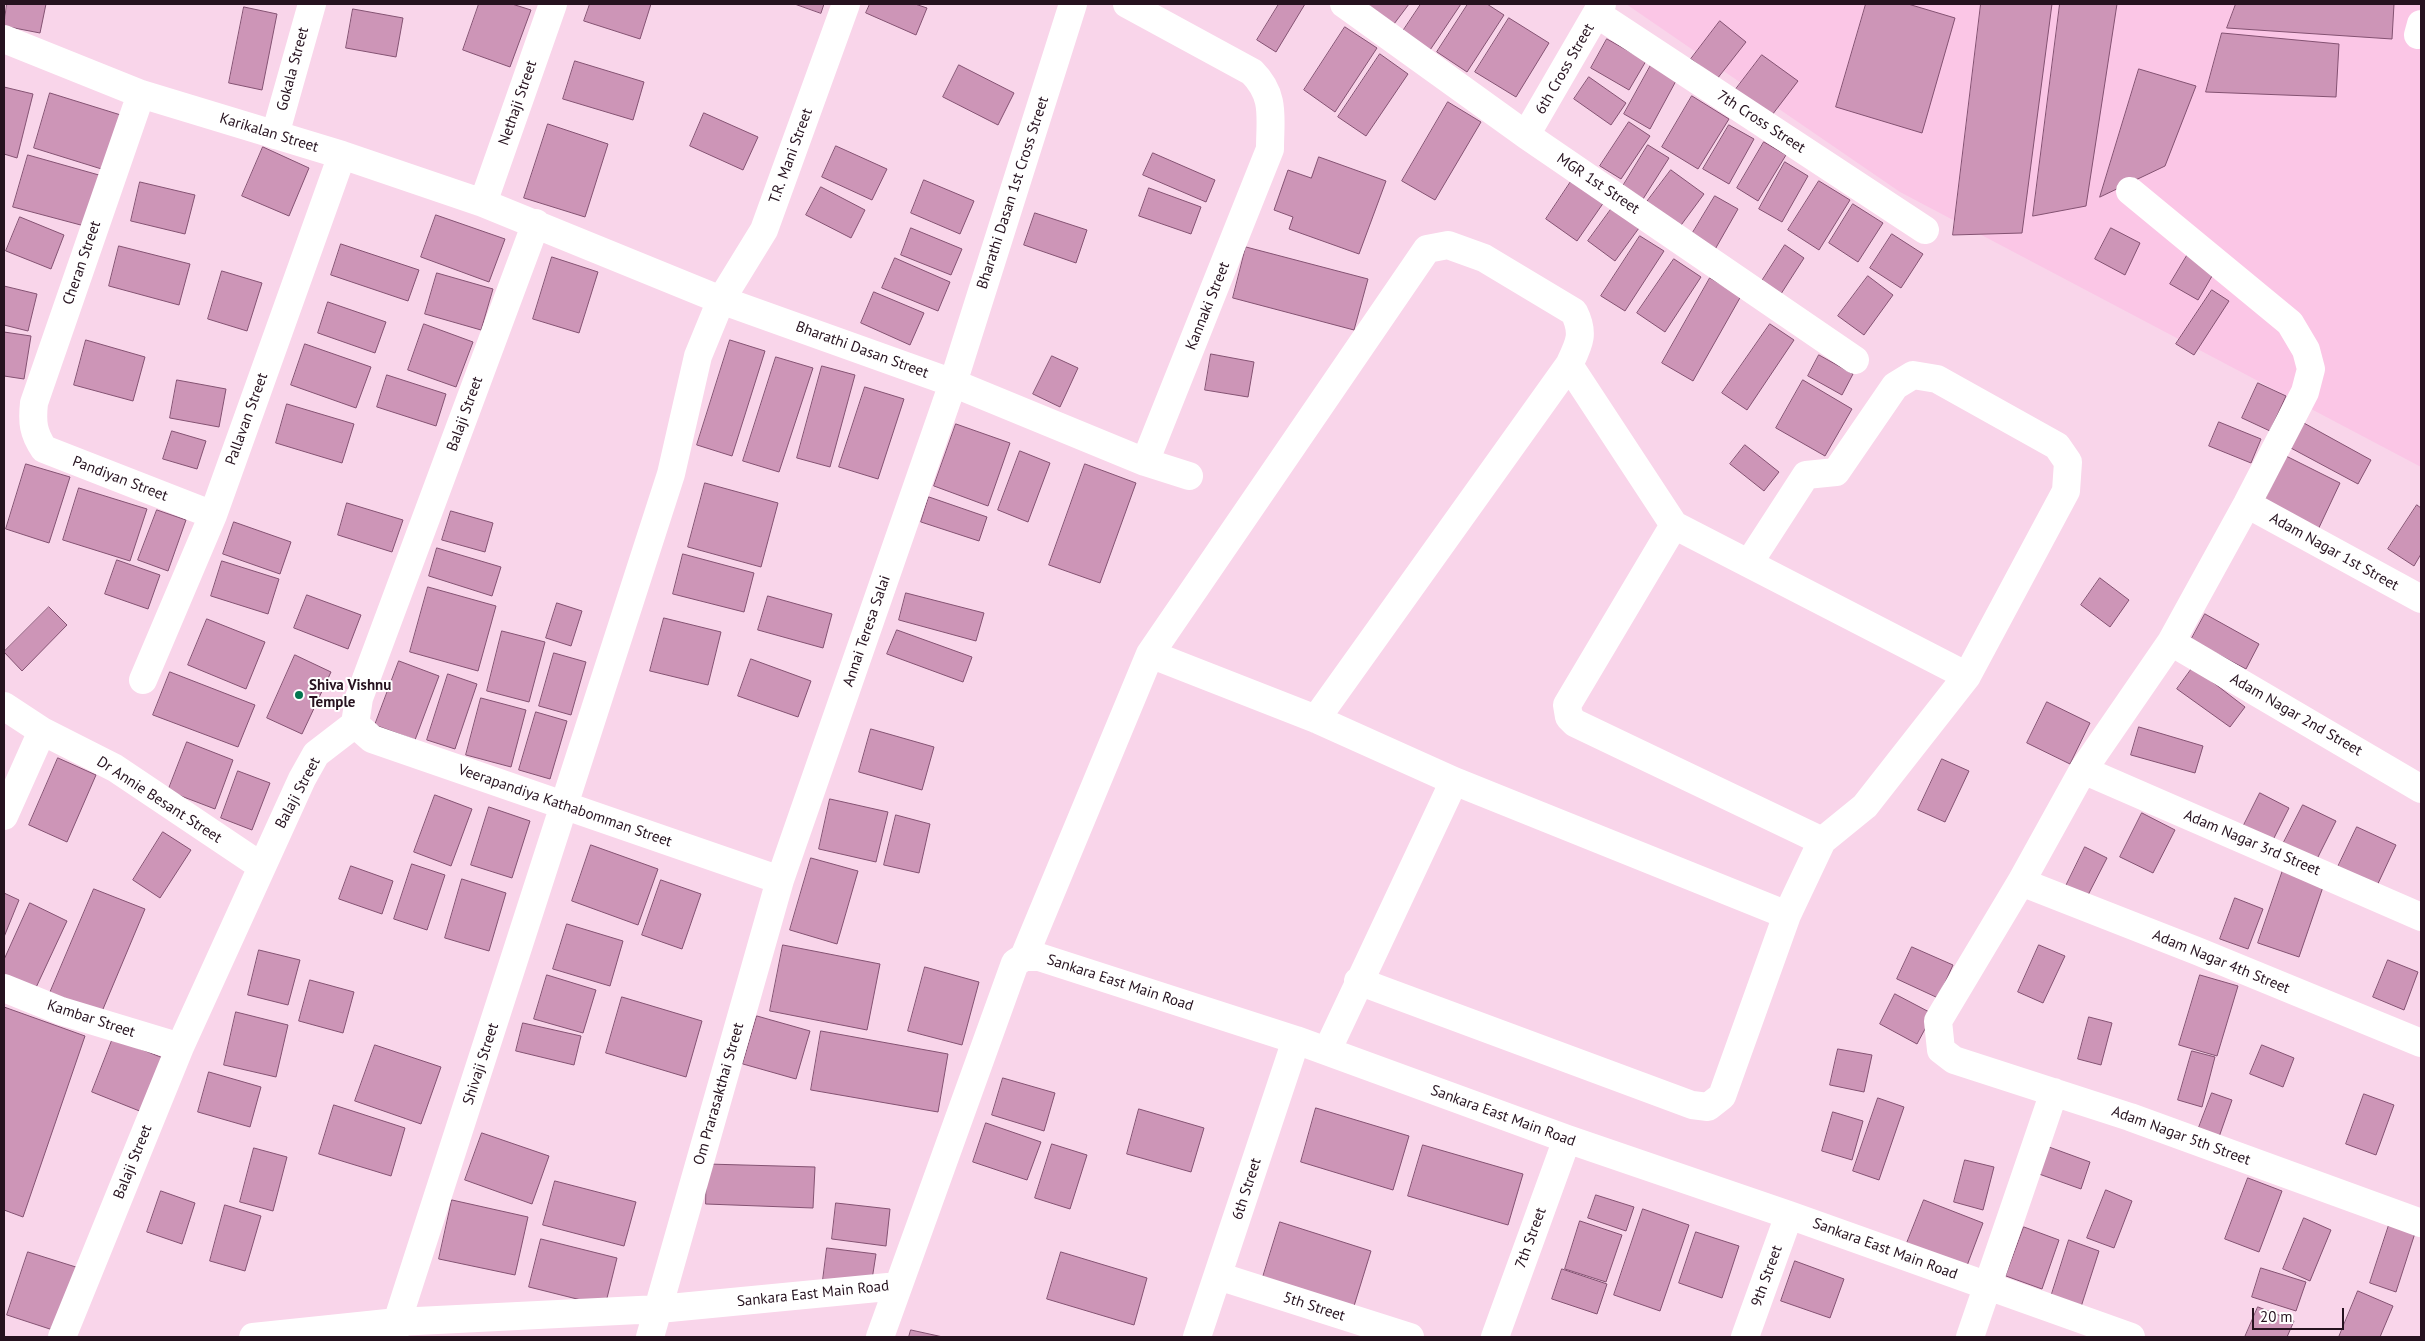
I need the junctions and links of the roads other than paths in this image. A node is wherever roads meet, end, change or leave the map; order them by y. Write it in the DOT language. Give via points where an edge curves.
graph roads {
  1 [pos="312,4"];
  2 [pos="553,4"];
  3 [pos="846,4"];
  4 [pos="1073,4"];
  5 [pos="1127,4"];
  6 [pos="1344,4"];
  7 [pos="1599,9"];
  8 [pos="4,39"];
  9 [pos="141,94"];
  10 [pos="275,134"];
  11 [pos="1526,135"];
  12 [pos="342,155"];
  13 [pos="2130,191"];
  14 [pos="483,203"];
  15 [pos="536,223"];
  16 [pos="1925,230"];
  17 [pos="721,300"];
  18 [pos="1855,360"];
  19 [pos="1569,365"];
  20 [pos="953,383"];
  21 [pos="34,435"];
  22 [pos="1145,462"];
  23 [pos="1188,476"];
  24 [pos="2247,504"];
  25 [pos="212,515"];
  26 [pos="1674,524"];
  27 [pos="1749,563"];
  28 [pos="2421,599"];
  29 [pos="2171,642"];
  30 [pos="1150,654"];
  31 [pos="1967,676"];
  32 [pos="143,680"];
  33 [pos="4,706"];
  34 [pos="1316,718"];
  35 [pos="355,724"];
  36 [pos="42,731"];
  37 [pos="2083,770"];
  38 [pos="1454,781"];
  39 [pos="2421,788"];
  40 [pos="566,807"];
  41 [pos="4,816"];
  42 [pos="1822,841"];
  43 [pos="261,866"];
  44 [pos="780,880"];
  45 [pos="2021,882"];
  46 [pos="1787,915"];
  47 [pos="2421,916"];
  48 [pos="1024,957"];
  49 [pos="1358,982"];
  50 [pos="4,988"];
  51 [pos="1296,1040"];
  52 [pos="2421,1043"];
  53 [pos="180,1047"];
  54 [pos="1326,1051"];
  55 [pos="2054,1092"];
  56 [pos="1567,1139"];
  57 [pos="1789,1215"];
  58 [pos="2421,1223"];
  59 [pos="1218,1276"];
  60 [pos="898,1286"];
  61 [pos="1988,1286"];
  62 [pos="659,1309"];
  63 [pos="395,1330"];
  64 [pos="62,1337"];
  65 [pos="253,1337"];
  66 [pos="650,1337"];
  67 [pos="880,1337"];
  68 [pos="1197,1337"];
  69 [pos="1410,1337"];
  70 [pos="1495,1337"];
  71 [pos="1745,1337"];
  72 [pos="1970,1337"];
  73 [pos="2131,1337"];
  1 -- 10 [label="street, Gokala Street"];
  2 -- 14 [label="street, Nethaji Street"];
  3 -- 17 [label="street, T.R. Mani Street" via="764,230"];
  4 -- 20 [label="street, Bharathi Dasan 1st Cross Street"];
  5 -- 22 [label="street, Kannaki Street" via="1252,72 1270,97 1270,149"];
  6 -- 11 [label="street, MGR 1st Street"];
  7 -- 11 [label="street, 6th Cross Street"];
  7 -- 16 [label="street, 7th Cross Street"];
  8 -- 9 [label="street, Karikalan Street"];
  9 -- 10 [label="street, Karikalan Street"];
  9 -- 21 [label="street, Cheran Street" via="34,403"];
  10 -- 12 [label="street, Karikalan Street"];
  11 -- 18 [label="street, MGR 1st Street"];
  12 -- 14 [label="street, Karikalan Street"];
  12 -- 25 [label="street, Pallavan Street"];
  13 -- 24 [label="street" via="2290,323 2306,350 2311,369 2305,392"];
  14 -- 15 [label="street, Karikalan Street"];
  15 -- 17 [label="street, Bharathi Dasan Street"];
  15 -- 35 [label="street, Balaji Street" via="360,698"];
  17 -- 20 [label="street, Bharathi Dasan Street"];
  17 -- 40 [label="street, T.R. Mani Street" via="698,356 671,474"];
  19 -- 26 [label="street"];
  19 -- 30 [label="street" via="1580,343 1580,325 1574,312 1484,258 1448,245 1427,249"];
  19 -- 34 [label="street"];
  20 -- 22 [label="street, Bharathi Dasan Street"];
  20 -- 44 [label="street, Annai Teresa Salai"];
  21 -- 25 [label="street, Pandiyan Street" via="44,449"];
  22 -- 23 [label="street, Bharathi Dasan Street"];
  24 -- 28 [label="street, Adam Nagar 1st Street"];
  24 -- 29 [label="street"];
  25 -- 32 [label="street, Pallavan Street"];
  26 -- 27 [label="street"];
  26 -- 42 [label="street" via="1567,705 1569,717"];
  27 -- 31 [label="street"];
  27 -- 31 [label="street" via="1806,476 1836,472 1895,386 1914,375 1937,379 2056,446 2068,462 2066,491"];
  29 -- 37 [label="street"];
  29 -- 39 [label="street, Adam Nagar 2nd Street"];
  30 -- 34 [label="street"];
  30 -- 48 [label="street"];
  31 -- 42 [label="street" via="1865,806"];
  33 -- 36 [label="street, Dr Annie Besant Street"];
  34 -- 38 [label="street"];
  35 -- 40 [label="street, Veerapandiya Kathabomman Street" via="372,740"];
  35 -- 43 [label="street, Balaji Street" via="316,754"];
  36 -- 41 [label="street"];
  36 -- 43 [label="street, Dr Annie Besant Street" via="115,768"];
  37 -- 45 [label="street"];
  37 -- 47 [label="street, Adam Nagar 3rd Street"];
  38 -- 46 [label="street"];
  38 -- 49 [label="street"];
  40 -- 44 [label="street, Veerapandiya Kathabomman Street"];
  40 -- 63 [label="street, Shivaji Street"];
  42 -- 46 [label="street"];
  43 -- 53 [label="street, Balaji Street"];
  44 -- 62 [label="street, Om Prarasakthai Street"];
  45 -- 52 [label="street, Adam Nagar 4th Street"];
  45 -- 55 [label="street, Adam Nagar 5th Street" via="1938,1021 1941,1050 1954,1060"];
  46 -- 49 [label="street" via="1722,1096 1708,1108 1692,1106"];
  48 -- 51 [label="street, Sankara East Main Road" via="1039,957"];
  48 -- 60 [label="street, Sankara East Main Road" via="1015,963"];
  49 -- 54 [label="street"];
  50 -- 53 [label="street, Kambar Street" via="61,1011"];
  51 -- 54 [label="street, Sankara East Main Road"];
  51 -- 59 [label="street, 6th Street"];
  53 -- 64 [label="street, Balaji Street"];
  54 -- 56 [label="street, Sankara East Main Road"];
  55 -- 58 [label="street, Adam Nagar 5th Street"];
  55 -- 61 [label="street"];
  56 -- 57 [label="street, Sankara East Main Road"];
  56 -- 70 [label="street, 7th Street"];
  57 -- 61 [label="street, Sankara East Main Road"];
  57 -- 71 [label="street, 9th Street"];
  59 -- 68 [label="street, 6th Street"];
  59 -- 69 [label="street, 5th Street"];
  60 -- 62 [label="street, Sankara East Main Road"];
  60 -- 67 [label="street"];
  61 -- 72 [label="street"];
  61 -- 73 [label="street, Sankara East Main Road"];
  62 -- 63 [label="street, Sankara East Main Road"];
  62 -- 66 [label="street, Om Prarasakthai Street"];
  63 -- 65 [label="street, Sankara East Main Road"];
}
